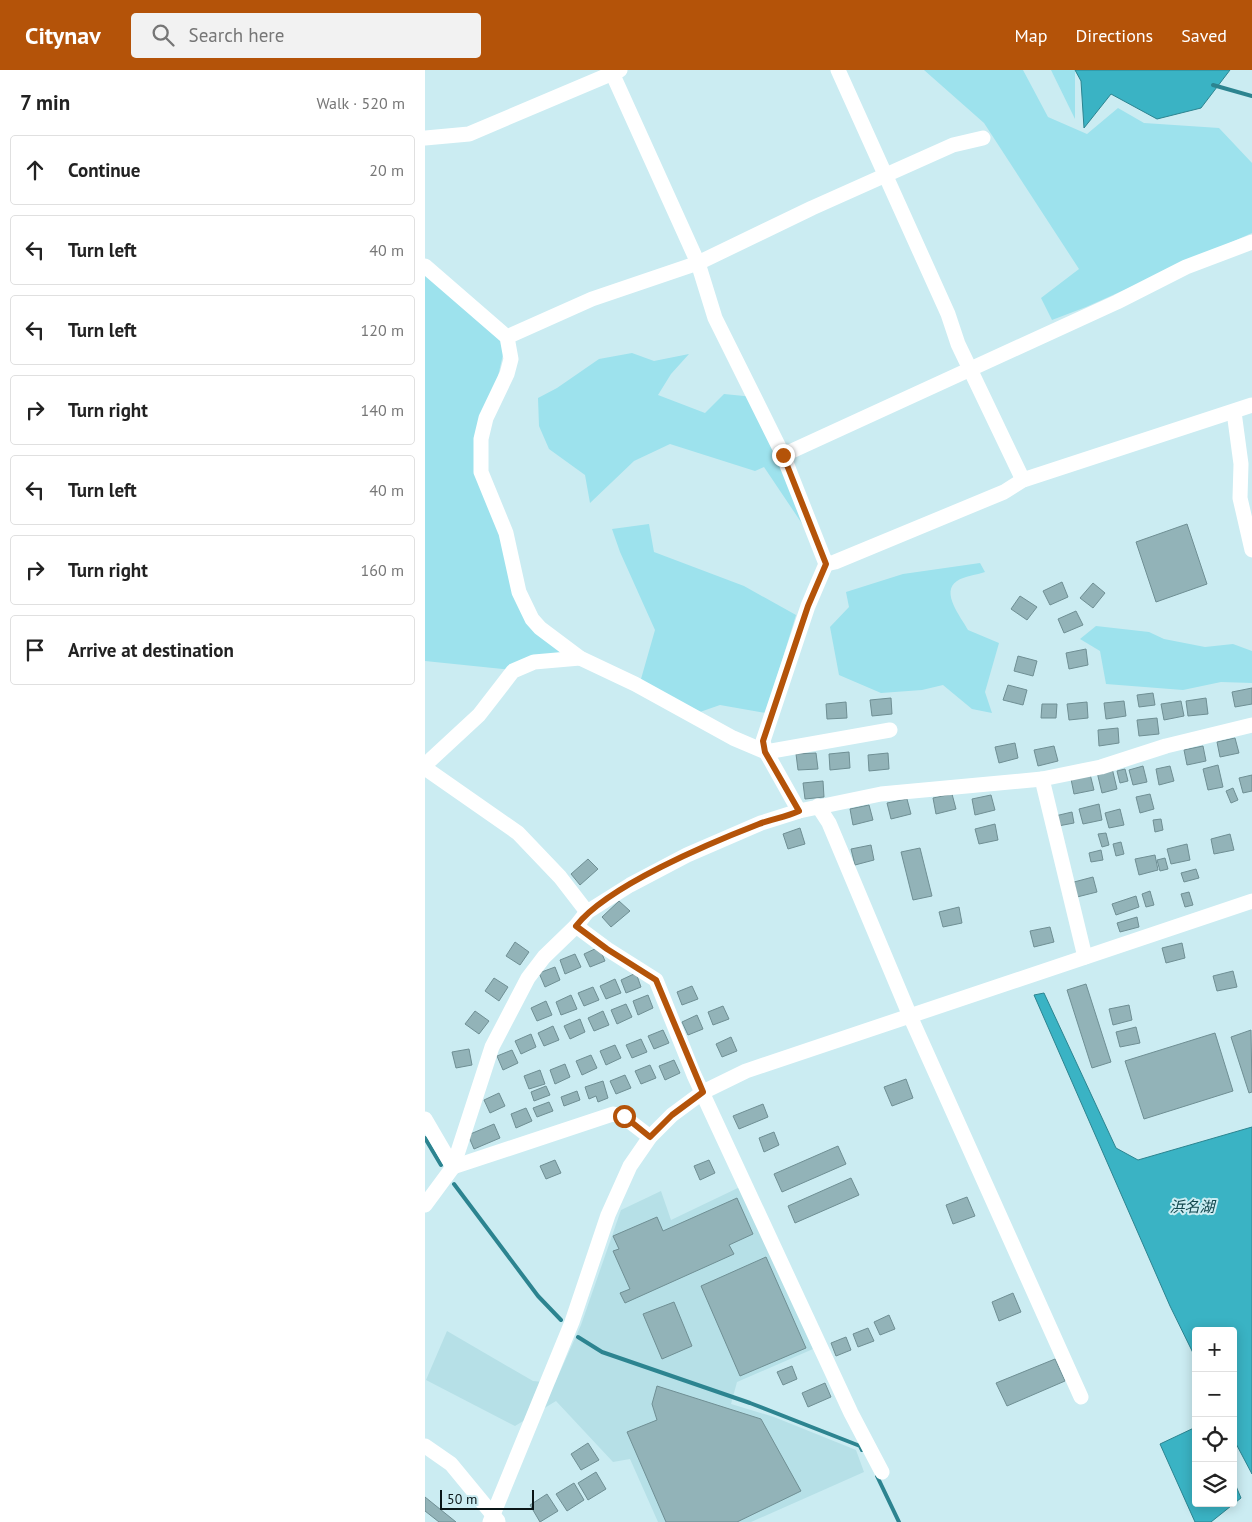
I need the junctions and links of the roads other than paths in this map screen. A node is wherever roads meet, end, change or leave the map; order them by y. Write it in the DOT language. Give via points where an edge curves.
graph roads {
  1 [pos="838,70"];
  2 [pos="617,72"];
  3 [pos="425,138"];
  4 [pos="983,138"];
  5 [pos="885,176"];
  6 [pos="1252,242"];
  7 [pos="698,263"];
  8 [pos="425,266"];
  9 [pos="507,337"];
  10 [pos="971,367"];
  11 [pos="1252,405"];
  12 [pos="1234,412"];
  13 [pos="783,455"];
  14 [pos="1023,480"];
  15 [pos="1252,550"];
  16 [pos="826,564"];
  17 [pos="580,658"];
  18 [pos="1252,725"];
  19 [pos="890,730"];
  20 [pos="765,752"];
  21 [pos="425,767"];
  22 [pos="1043,779"];
  23 [pos="818,806"];
  24 [pos="799,811"];
  25 [pos="1252,901"];
  26 [pos="587,912"];
  27 [pos="576,926"];
  28 [pos="1085,957"];
  29 [pos="910,1016"];
  30 [pos="703,1092"];
  31 [pos="425,1120"];
  32 [pos="650,1137"];
  33 [pos="453,1167"];
  34 [pos="425,1205"];
  35 [pos="1081,1397"];
  36 [pos="425,1446"];
  37 [pos="882,1472"];
  38 [pos="495,1520"];
  1 -- 5 [label="street"];
  2 -- 3 [label="street" via="469,134"];
  2 -- 7 [label="street"];
  4 -- 5 [label="street" via="953,145"];
  5 -- 7 [label="street"];
  5 -- 10 [label="street"];
  6 -- 10 [label="street" via="1186,267 1117,302"];
  7 -- 9 [label="street" via="592,300"];
  7 -- 13 [label="street" via="715,318"];
  8 -- 9 [label="street"];
  9 -- 17 [label="street" via="511,359 486,418 481,440 481,472 506,533 515,578 532,619 554,641"];
  10 -- 13 [label="street"];
  10 -- 14 [label="street"];
  11 -- 12 [label="street"];
  12 -- 14 [label="street"];
  12 -- 15 [label="street" via="1241,464 1240,498"];
  13 -- 16 [label="street"];
  14 -- 16 [label="street" via="1004,492"];
  16 -- 20 [label="street" via="808,606 763,741"];
  17 -- 20 [label="street"];
  17 -- 21 [label="street" via="534,662 513,671 479,714"];
  18 -- 22 [label="street" via="1166,746 1101,767"];
  19 -- 20 [label="street"];
  20 -- 24 [label="street"];
  21 -- 26 [label="street" via="518,833 560,877"];
  22 -- 23 [label="street" via="881,794"];
  22 -- 28 [label="street"];
  23 -- 24 [label="street"];
  23 -- 29 [label="street" via="829,823"];
  24 -- 26 [label="street" via="761,823 687,855 630,884"];
  25 -- 28 [label="street"];
  26 -- 27 [label="street"];
  27 -- 30 [label="street" via="656,980"];
  27 -- 33 [label="street" via="544,956 528,978 492,1047"];
  28 -- 29 [label="street"];
  29 -- 30 [label="street" via="747,1071"];
  29 -- 35 [label="street"];
  30 -- 32 [label="street" via="672,1115"];
  30 -- 37 [label="street" via="851,1413"];
  31 -- 33 [label="street"];
  32 -- 33 [label="street" via="624,1116 613,1114"];
  32 -- 38 [label="street" via="629,1166 608,1215 572,1322"];
  33 -- 34 [label="street"];
  36 -- 38 [label="street" via="451,1464"];
}
